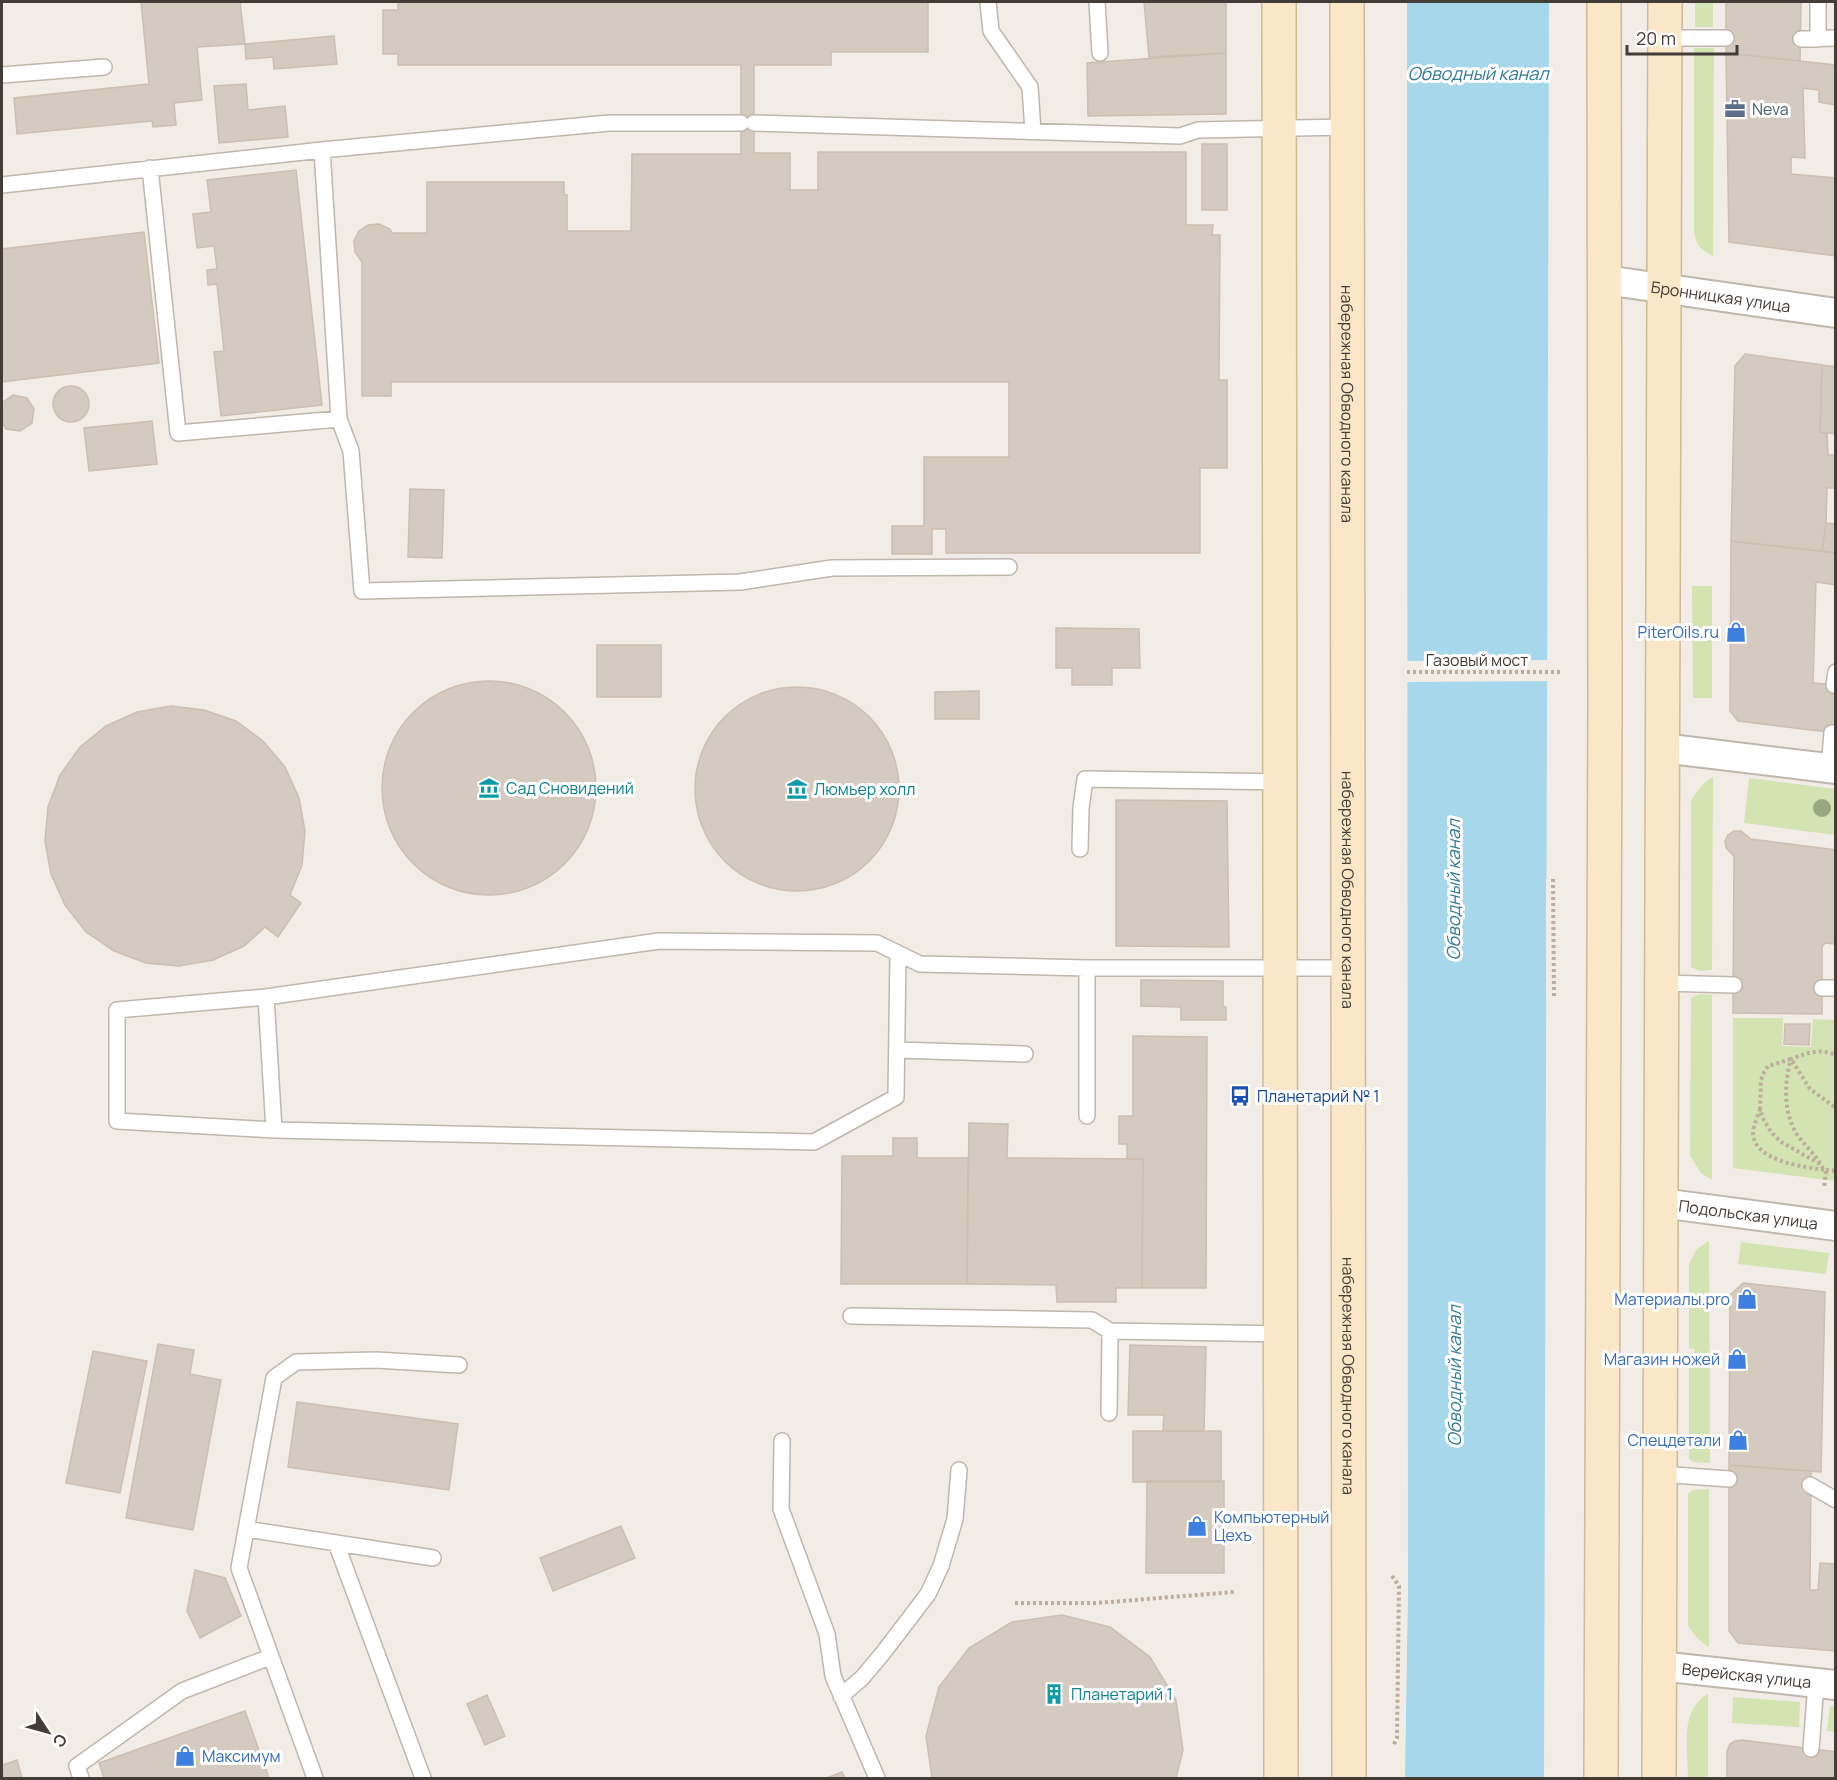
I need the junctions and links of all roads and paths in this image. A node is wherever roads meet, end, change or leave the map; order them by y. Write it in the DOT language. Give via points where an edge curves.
graph roads {
  1 [pos="988,2"];
  2 [pos="1096,2"];
  3 [pos="1279,2"];
  4 [pos="1347,2"];
  5 [pos="1604,2"];
  6 [pos="1665,2"];
  7 [pos="1818,2"];
  8 [pos="1665,38"];
  9 [pos="1726,38"];
  10 [pos="1836,38"];
  11 [pos="1801,39"];
  12 [pos="1818,39"];
  13 [pos="1100,53"];
  14 [pos="104,67"];
  15 [pos="2,75"];
  16 [pos="1347,127"];
  17 [pos="1279,128"];
  18 [pos="1033,131"];
  19 [pos="322,150"];
  20 [pos="150,168"];
  21 [pos="2,185"];
  22 [pos="1605,280"];
  23 [pos="1665,288"];
  24 [pos="1836,312"];
  25 [pos="339,419"];
  26 [pos="1009,567"];
  27 [pos="1407,672"];
  28 [pos="1562,672"];
  29 [pos="1832,733"];
  30 [pos="1662,748"];
  31 [pos="1832,769"];
  32 [pos="1281,782"];
  33 [pos="1080,849"];
  34 [pos="1553,879"];
  35 [pos="898,953"];
  36 [pos="1087,968"];
  37 [pos="1347,968"];
  38 [pos="1279,969"];
  39 [pos="1662,982"];
  40 [pos="1734,985"];
  41 [pos="1554,996"];
  42 [pos="266,997"];
  43 [pos="897,1050"];
  44 [pos="1026,1054"];
  45 [pos="1836,1055"];
  46 [pos="1791,1059"];
  47 [pos="1760,1108"];
  48 [pos="1836,1108"];
  49 [pos="1087,1116"];
  50 [pos="274,1130"];
  51 [pos="1820,1164"];
  52 [pos="1825,1170"];
  53 [pos="1836,1171"];
  54 [pos="1824,1189"];
  55 [pos="1661,1203"];
  56 [pos="1836,1226"];
  57 [pos="851,1316"];
  58 [pos="1110,1331"];
  59 [pos="1280,1334"];
  60 [pos="459,1365"];
  61 [pos="1109,1413"];
  62 [pos="782,1441"];
  63 [pos="958,1470"];
  64 [pos="1660,1474"];
  65 [pos="1729,1479"];
  66 [pos="1810,1485"];
  67 [pos="1836,1500"];
  68 [pos="246,1529"];
  69 [pos="336,1543"];
  70 [pos="433,1558"];
  71 [pos="1392,1576"];
  72 [pos="1234,1592"];
  73 [pos="1015,1603"];
  74 [pos="270,1657"];
  75 [pos="1659,1666"];
  76 [pos="1826,1684"];
  77 [pos="841,1696"];
  78 [pos="1393,1746"];
  79 [pos="1811,1749"];
  80 [pos="81,1779"];
  81 [pos="315,1779"];
  82 [pos="423,1779"];
  83 [pos="877,1779"];
  84 [pos="1281,1779"];
  85 [pos="1349,1779"];
  86 [pos="1601,1779"];
  87 [pos="1659,1779"];
  1 -- 18 [label="lane" via="991,31 1030,87"];
  2 -- 13 [label="lane"];
  3 -- 17 [label="main road"];
  4 -- 16 [label="main road, набережная Обводного канала"];
  5 -- 22 [label="main road"];
  6 -- 8 [label="main road"];
  7 -- 12 [label="lane"];
  8 -- 9 [label="lane"];
  8 -- 23 [label="main road"];
  10 -- 12 [label="lane"];
  11 -- 12 [label="lane"];
  14 -- 15 [label="lane"];
  16 -- 17 [label="lane"];
  16 -- 37 [label="main road, набережная Обводного канала"];
  17 -- 18 [label="lane" via="1198,130 1180,136"];
  17 -- 32 [label="main road"];
  18 -- 19 [label="lane" via="609,123"];
  19 -- 20 [label="lane"];
  19 -- 25 [label="lane"];
  20 -- 21 [label="lane"];
  20 -- 25 [label="lane" via="178,433"];
  22 -- 23 [label="street, Бронницкая улица"];
  22 -- 86 [label="main road"];
  23 -- 24 [label="street, Бронницкая улица"];
  23 -- 30 [label="main road"];
  25 -- 26 [label="lane" via="351,451 362,591 740,582 832,568"];
  27 -- 28 [label="path, Газовый мост"];
  29 -- 31 [label="lane"];
  30 -- 31 [label="street"];
  30 -- 39 [label="main road"];
  32 -- 33 [label="lane" via="1084,779"];
  32 -- 38 [label="main road"];
  34 -- 41 [label="path"];
  35 -- 36 [label="lane" via="920,964"];
  35 -- 42 [label="lane" via="877,943 659,941"];
  35 -- 43 [label="lane"];
  36 -- 38 [label="lane"];
  36 -- 49 [label="lane"];
  37 -- 38 [label="lane"];
  37 -- 85 [label="main road, набережная Обводного канала"];
  38 -- 59 [label="main road"];
  39 -- 40 [label="lane"];
  39 -- 55 [label="main road"];
  42 -- 50 [label="lane"];
  42 -- 50 [label="lane" via="117,1010 117,1121"];
  43 -- 44 [label="lane"];
  43 -- 50 [label="lane" via="896,1097 814,1142"];
  45 -- 46 [label="path" via="1820,1051"];
  46 -- 47 [label="path" via="1768,1066 1761,1082"];
  46 -- 48 [label="path" via="1810,1089"];
  46 -- 51 [label="path" via="1786,1085 1789,1113 1797,1133"];
  47 -- 51 [label="path" via="1765,1123 1781,1142"];
  47 -- 52 [label="path" via="1753,1133 1766,1153 1781,1163"];
  51 -- 52 [label="path"];
  52 -- 53 [label="path"];
  52 -- 54 [label="path"];
  55 -- 56 [label="street, Подольская улица"];
  55 -- 64 [label="main road"];
  57 -- 58 [label="lane" via="1092,1320"];
  58 -- 59 [label="lane"];
  58 -- 61 [label="lane"];
  59 -- 84 [label="main road"];
  60 -- 68 [label="lane" via="376,1360 296,1362 274,1378"];
  62 -- 77 [label="lane" via="781,1509 827,1634 833,1676"];
  63 -- 77 [label="lane" via="955,1520 928,1594 876,1662"];
  64 -- 65 [label="lane"];
  64 -- 75 [label="main road"];
  66 -- 67 [label="lane"];
  68 -- 69 [label="lane"];
  68 -- 74 [label="lane" via="239,1568"];
  69 -- 70 [label="lane"];
  69 -- 82 [label="lane"];
  71 -- 78 [label="path" via="1399,1586 1397,1738"];
  72 -- 73 [label="path" via="1097,1603"];
  74 -- 80 [label="lane" via="182,1691 77,1766"];
  74 -- 81 [label="lane"];
  75 -- 76 [label="street, Верейская улица"];
  75 -- 87 [label="main road"];
  76 -- 79 [label="lane"];
  77 -- 83 [label="lane"];
}
